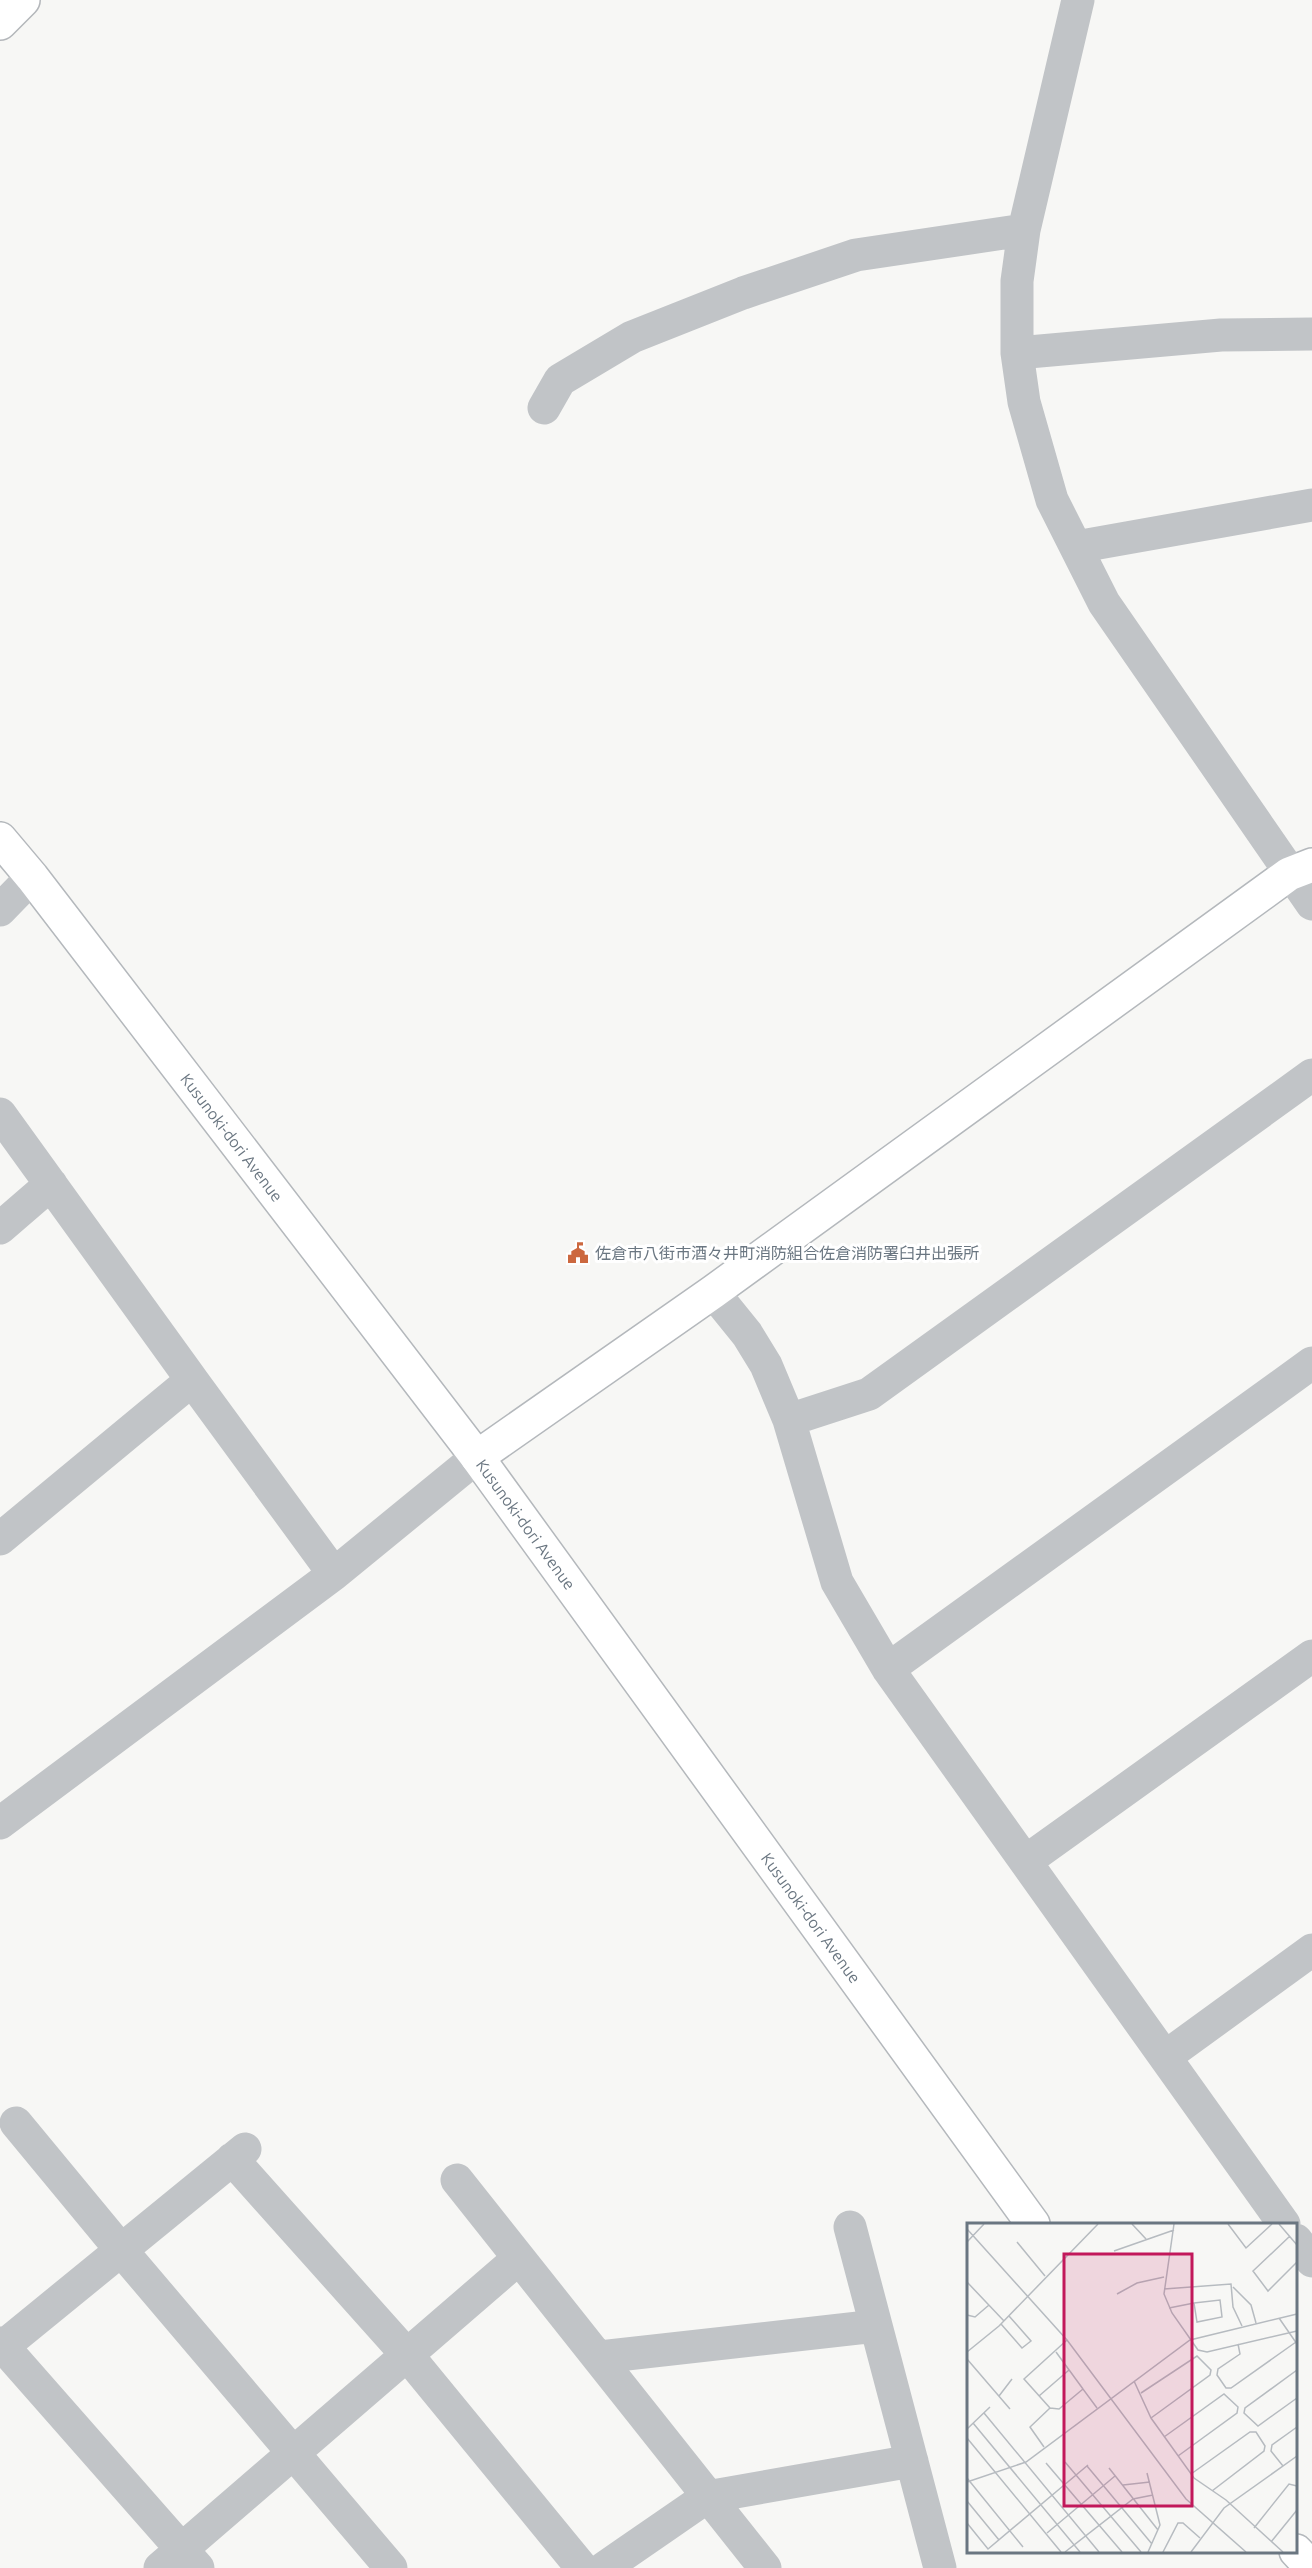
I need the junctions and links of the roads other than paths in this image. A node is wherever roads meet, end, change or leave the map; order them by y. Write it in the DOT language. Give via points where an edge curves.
graph roads {
  1 [pos="23,0"];
  2 [pos="1078,0"];
  3 [pos="0,23"];
  4 [pos="1024,230"];
  5 [pos="1312,334"];
  6 [pos="1017,353"];
  7 [pos="544,408"];
  8 [pos="1312,505"];
  9 [pos="1076,547"];
  10 [pos="0,839"];
  11 [pos="1301,870"];
  12 [pos="32,877"];
  13 [pos="1312,904"];
  14 [pos="0,910"];
  15 [pos="1312,1075"];
  16 [pos="0,1114"];
  17 [pos="51,1184"];
  18 [pos="0,1228"];
  19 [pos="713,1292"];
  20 [pos="1312,1363"];
  21 [pos="192,1380"];
  22 [pos="789,1420"];
  23 [pos="477,1457"];
  24 [pos="0,1539"];
  25 [pos="334,1574"];
  26 [pos="1312,1656"];
  27 [pos="888,1669"];
  28 [pos="0,1823"];
  29 [pos="1026,1861"];
  30 [pos="1312,1950"];
  31 [pos="1165,2057"];
  32 [pos="16,2122"];
  33 [pos="456,2180"];
  34 [pos="1032,2223"];
  35 [pos="1287,2223"];
  36 [pos="850,2227"];
  37 [pos="120,2250"];
  38 [pos="518,2259"];
  39 [pos="876,2326"];
  40 [pos="1,2346"];
  41 [pos="408,2356"];
  42 [pos="600,2357"];
  43 [pos="294,2452"];
  44 [pos="912,2461"];
  45 [pos="707,2497"];
  46 [pos="1297,2552"];
  47 [pos="181,2562"];
  48 [pos="391,2568"];
  49 [pos="582,2568"];
  50 [pos="604,2568"];
  51 [pos="765,2568"];
  52 [pos="940,2568"];
  53 [pos="1312,2568"];
  1 -- 3 [label="street"];
  2 -- 4 [label="street"];
  4 -- 6 [label="street" via="1017,281"];
  4 -- 7 [label="street" via="856,255 743,293 632,337 560,380"];
  5 -- 6 [label="street" via="1221,335"];
  6 -- 9 [label="street" via="1024,402 1052,500"];
  8 -- 9 [label="street"];
  9 -- 11 [label="street" via="1104,603"];
  10 -- 12 [label="street, Kusunoki-dori Avenue"];
  11 -- 13 [label="street"];
  11 -- 19 [label="street"];
  12 -- 14 [label="street"];
  12 -- 23 [label="street, Kusunoki-dori Avenue"];
  15 -- 22 [label="street" via="869,1394"];
  16 -- 17 [label="street"];
  17 -- 18 [label="street"];
  17 -- 21 [label="street"];
  19 -- 22 [label="street" via="766,1365"];
  19 -- 23 [label="street"];
  20 -- 27 [label="street"];
  21 -- 24 [label="street"];
  21 -- 25 [label="street"];
  22 -- 27 [label="street" via="837,1582"];
  23 -- 25 [label="street"];
  23 -- 34 [label="street, Kusunoki-dori Avenue"];
  25 -- 28 [label="street"];
  26 -- 29 [label="street"];
  27 -- 29 [label="street"];
  29 -- 31 [label="street"];
  30 -- 31 [label="street"];
  31 -- 35 [label="street"];
  32 -- 37 [label="street"];
  33 -- 38 [label="street"];
  36 -- 39 [label="street"];
  37 -- 40 [label="street"];
  37 -- 41 [label="street" via="238,2154"];
  37 -- 43 [label="street"];
  38 -- 41 [label="street"];
  38 -- 42 [label="street"];
  39 -- 42 [label="street"];
  39 -- 44 [label="street"];
  40 -- 47 [label="street"];
  41 -- 43 [label="street"];
  41 -- 49 [label="street"];
  42 -- 45 [label="street"];
  43 -- 47 [label="street"];
  43 -- 48 [label="street"];
  44 -- 45 [label="street"];
  44 -- 52 [label="street"];
  45 -- 50 [label="street"];
  45 -- 51 [label="street"];
  46 -- 53 [label="street"];
}
